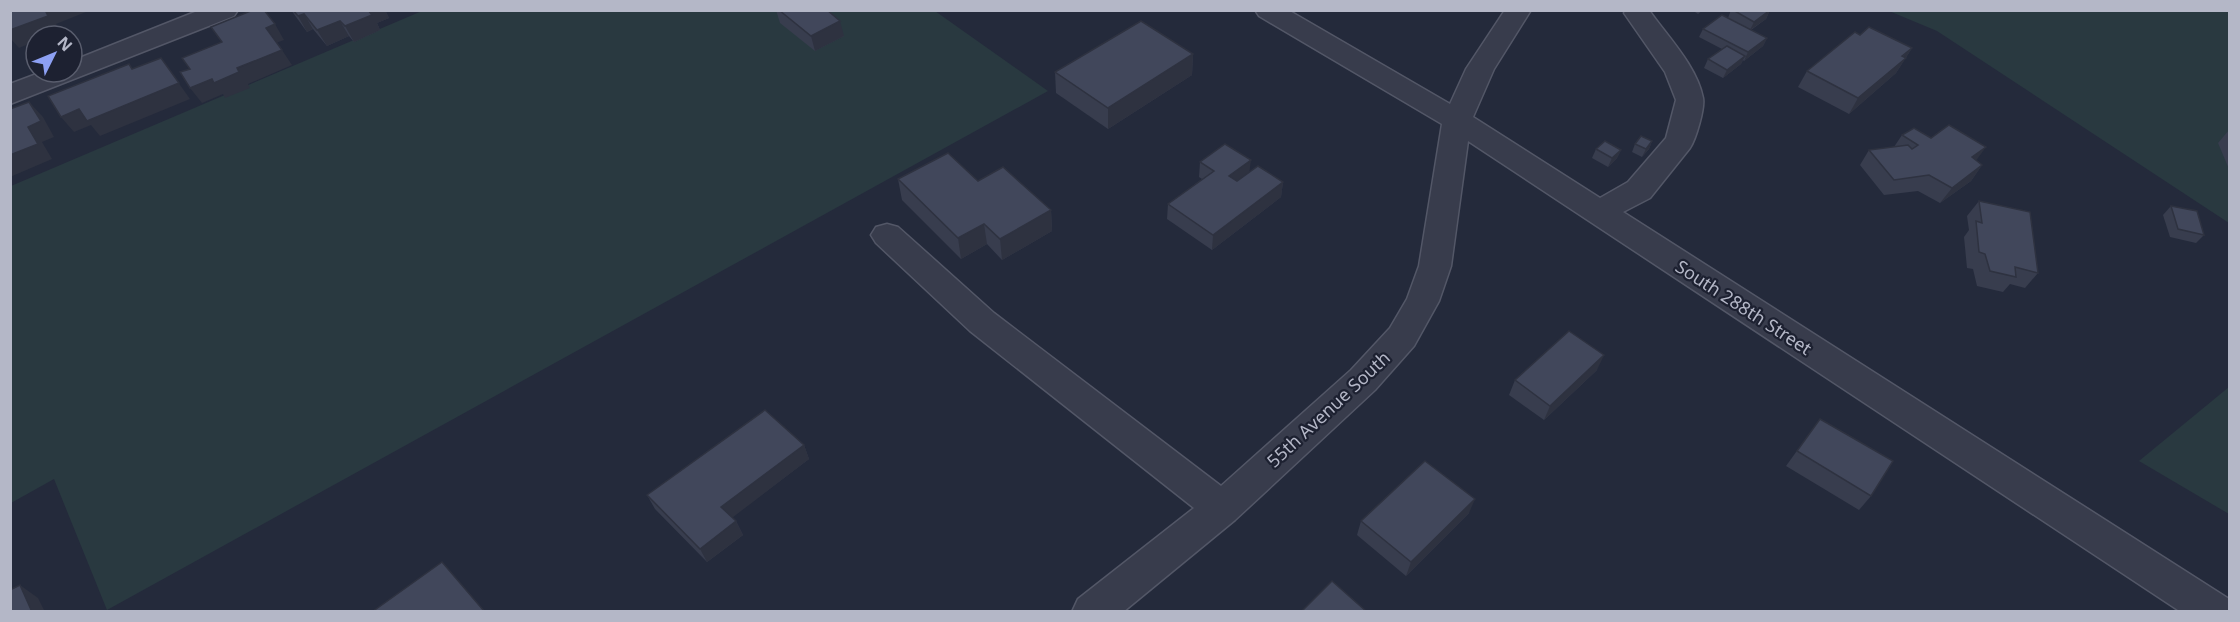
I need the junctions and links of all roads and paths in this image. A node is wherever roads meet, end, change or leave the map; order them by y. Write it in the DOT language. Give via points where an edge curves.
graph roads {
  1 [pos="225,10"];
  2 [pos="1268,10"];
  3 [pos="1518,10"];
  4 [pos="1637,12"];
  5 [pos="84,65"];
  6 [pos="38,84"];
  7 [pos="10,95"];
  8 [pos="1457,120"];
  9 [pos="1598,212"];
  10 [pos="887,235"];
  11 [pos="1222,508"];
  12 [pos="1092,612"];
  13 [pos="2216,612"];
  1 -- 5 [label="street"];
  2 -- 8 [label="street, South 288th Street"];
  3 -- 8 [label="street, 55th Avenue South" via="1480,69"];
  4 -- 9 [label="street" via="1678,70 1690,100 1680,141 1639,190"];
  6 -- 7 [label="street"];
  8 -- 9 [label="street, South 288th Street"];
  8 -- 11 [label="street, 55th Avenue South" via="1440,245 1429,288 1414,318 1370,373"];
  9 -- 13 [label="street, South 288th Street"];
  10 -- 11 [label="street" via="982,321"];
  11 -- 12 [label="street, 55th Avenue South"];
}
